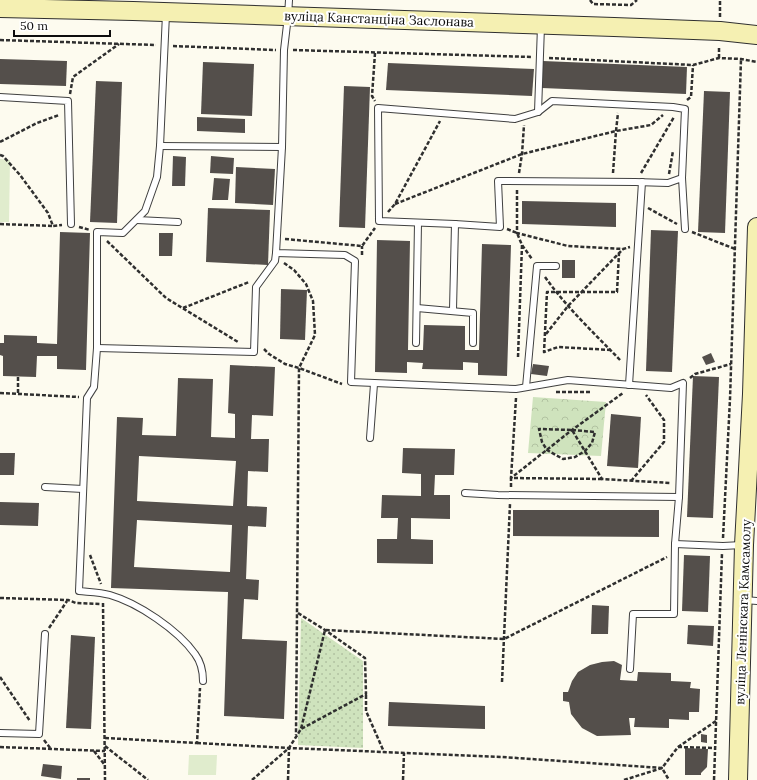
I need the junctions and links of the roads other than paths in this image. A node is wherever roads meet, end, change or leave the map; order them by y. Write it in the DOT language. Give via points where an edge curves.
graph roads {
  1 [pos="0,8"];
  2 [pos="288,8"];
  3 [pos="166,13"];
  4 [pos="541,24"];
  5 [pos="757,35"];
  6 [pos="0,97"];
  7 [pos="538,112"];
  8 [pos="160,146"];
  9 [pos="282,147"];
  10 [pos="682,178"];
  11 [pos="642,182"];
  12 [pos="137,220"];
  13 [pos="178,222"];
  14 [pos="418,223"];
  15 [pos="71,224"];
  16 [pos="455,224"];
  17 [pos="757,227"];
  18 [pos="685,229"];
  19 [pos="757,234"];
  20 [pos="276,253"];
  21 [pos="556,266"];
  22 [pos="417,308"];
  23 [pos="453,310"];
  24 [pos="416,343"];
  25 [pos="473,343"];
  26 [pos="97,348"];
  27 [pos="374,384"];
  28 [pos="629,385"];
  29 [pos="526,387"];
  30 [pos="754,394"];
  31 [pos="370,438"];
  32 [pos="45,487"];
  33 [pos="83,489"];
  34 [pos="465,493"];
  35 [pos="679,497"];
  36 [pos="675,544"];
  37 [pos="744,545"];
  38 [pos="750,601"];
  39 [pos="45,634"];
  40 [pos="630,669"];
  41 [pos="203,681"];
  42 [pos="0,733"];
  43 [pos="738,780"];
  1 -- 3 [label="main road, вуліца Канстанціна Заслонава"];
  2 -- 3 [label="main road, вуліца Канстанціна Заслонава"];
  2 -- 4 [label="main road, вуліца Канстанціна Заслонава"];
  2 -- 9 [label="lane" via="284,50"];
  3 -- 8 [label="lane"];
  4 -- 5 [label="main road, вуліца Канстанціна Заслонава" via="720,31"];
  4 -- 7 [label="lane"];
  6 -- 15 [label="lane" via="68,101"];
  7 -- 10 [label="lane" via="552,101 686,109"];
  7 -- 14 [label="lane" via="515,119 378,108 379,221"];
  8 -- 9 [label="lane"];
  8 -- 12 [label="lane" via="157,177 145,211"];
  9 -- 20 [label="lane"];
  10 -- 11 [label="lane" via="668,183"];
  10 -- 18 [label="lane"];
  11 -- 16 [label="lane" via="498,181 500,227"];
  11 -- 28 [label="lane"];
  12 -- 13 [label="lane"];
  12 -- 26 [label="lane" via="123,233 97,232"];
  14 -- 16 [label="lane"];
  14 -- 22 [label="lane"];
  16 -- 23 [label="lane"];
  17 -- 19 [label="main road, вуліца Ленінскага Камсамолу"];
  19 -- 30 [label="main road, вуліца Ленінскага Камсамолу"];
  20 -- 26 [label="lane" via="275,261 256,287 254,352"];
  20 -- 27 [label="lane" via="345,255 355,261 351,382"];
  21 -- 29 [label="lane" via="537,266"];
  22 -- 23 [label="lane"];
  22 -- 24 [label="lane"];
  23 -- 25 [label="lane" via="473,313"];
  26 -- 33 [label="lane" via="94,387 87,398"];
  27 -- 29 [label="lane" via="516,389"];
  27 -- 31 [label="lane"];
  28 -- 29 [label="lane" via="568,380"];
  28 -- 35 [label="lane" via="671,388 684,383"];
  30 -- 37 [label="main road, вуліца Ленінскага Камсамолу" via="751,403"];
  32 -- 33 [label="lane"];
  33 -- 41 [label="lane" via="79,591 103,592 147,612 184,641 196,655 203,670"];
  34 -- 35 [label="lane"];
  35 -- 36 [label="lane"];
  36 -- 37 [label="lane"];
  36 -- 40 [label="lane" via="674,614 633,614"];
  37 -- 38 [label="main road, вуліца Ленінскага Камсамолу"];
  38 -- 43 [label="main road, вуліца Ленінскага Камсамолу"];
  39 -- 42 [label="lane" via="39,734"];
}
